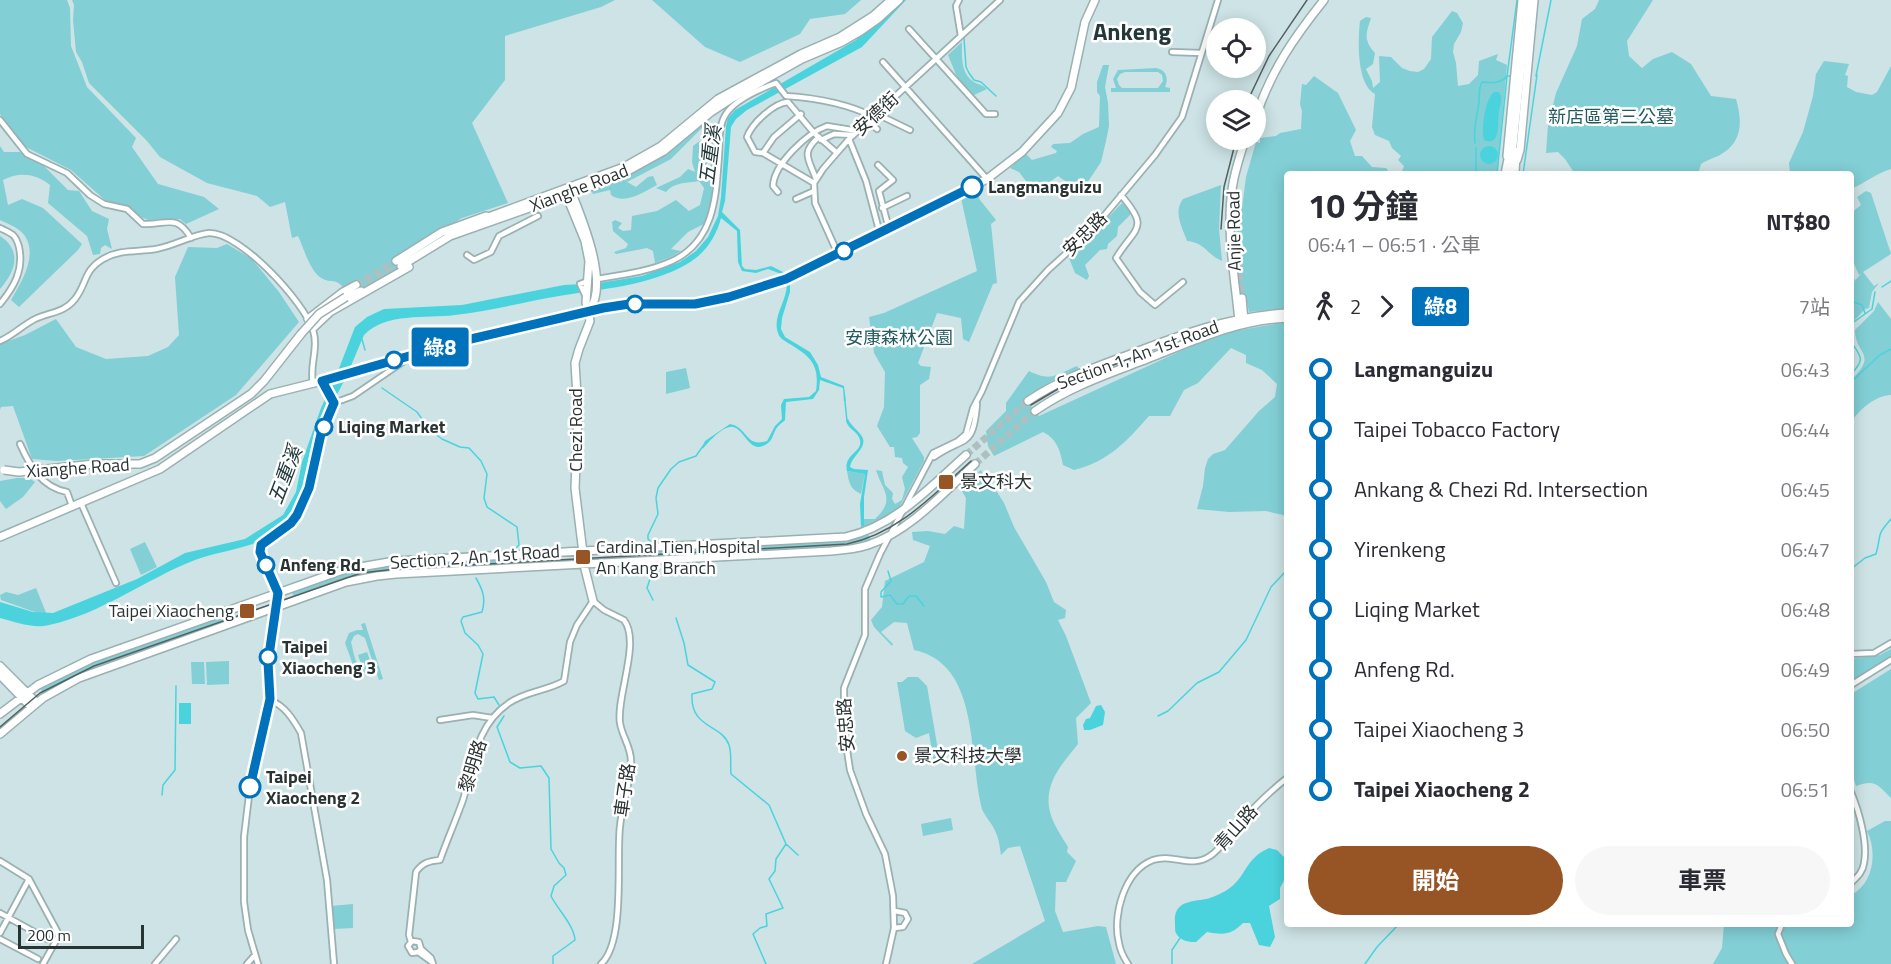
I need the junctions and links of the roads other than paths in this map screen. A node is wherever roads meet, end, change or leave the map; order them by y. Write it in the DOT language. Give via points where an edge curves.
graph roads {
  1 [pos="959,0"];
  2 [pos="1000,0"];
  3 [pos="1095,0"];
  4 [pos="1218,0"];
  5 [pos="1324,0"];
  6 [pos="1522,0"];
  7 [pos="1530,0"];
  8 [pos="893,2"];
  9 [pos="1317,4"];
  10 [pos="909,29"];
  11 [pos="962,36"];
  12 [pos="1172,52"];
  13 [pos="1201,53"];
  14 [pos="937,59"];
  15 [pos="883,62"];
  16 [pos="905,88"];
  17 [pos="1263,90"];
  18 [pos="1266,94"];
  19 [pos="801,114"];
  20 [pos="995,114"];
  21 [pos="875,115"];
  22 [pos="0,120"];
  23 [pos="869,122"];
  24 [pos="877,129"];
  25 [pos="910,130"];
  26 [pos="814,133"];
  27 [pos="856,133"];
  28 [pos="820,138"];
  29 [pos="849,139"];
  30 [pos="1244,150"];
  31 [pos="836,152"];
  32 [pos="763,153"];
  33 [pos="783,164"];
  34 [pos="878,165"];
  35 [pos="1506,171"];
  36 [pos="1507,171"];
  37 [pos="1514,171"];
  38 [pos="987,179"];
  39 [pos="815,181"];
  40 [pos="568,191"];
  41 [pos="814,191"];
  42 [pos="778,192"];
  43 [pos="1121,195"];
  44 [pos="907,196"];
  45 [pos="796,199"];
  46 [pos="882,208"];
  47 [pos="538,216"];
  48 [pos="1232,219"];
  49 [pos="489,221"];
  50 [pos="0,228"];
  51 [pos="889,229"];
  52 [pos="1235,232"];
  53 [pos="880,234"];
  54 [pos="190,238"];
  55 [pos="838,254"];
  56 [pos="467,255"];
  57 [pos="592,280"];
  58 [pos="1183,282"];
  59 [pos="1242,298"];
  60 [pos="0,303"];
  61 [pos="589,312"];
  62 [pos="1284,313"];
  63 [pos="1284,318"];
  64 [pos="308,319"];
  65 [pos="1242,321"];
  66 [pos="313,328"];
  67 [pos="0,341"];
  68 [pos="412,355"];
  69 [pos="322,381"];
  70 [pos="313,384"];
  71 [pos="1028,401"];
  72 [pos="334,403"];
  73 [pos="1035,411"];
  74 [pos="20,444"];
  75 [pos="966,455"];
  76 [pos="975,464"];
  77 [pos="2,469"];
  78 [pos="81,502"];
  79 [pos="72,506"];
  80 [pos="903,510"];
  81 [pos="890,535"];
  82 [pos="0,537"];
  83 [pos="583,550"];
  84 [pos="584,563"];
  85 [pos="117,583"];
  86 [pos="278,593"];
  87 [pos="593,601"];
  88 [pos="276,607"];
  89 [pos="1891,643"];
  90 [pos="1854,654"];
  91 [pos="1891,660"];
  92 [pos="0,666"];
  93 [pos="0,675"];
  94 [pos="1854,684"];
  95 [pos="24,695"];
  96 [pos="270,699"];
  97 [pos="34,705"];
  98 [pos="0,714"];
  99 [pos="492,718"];
  100 [pos="440,720"];
  101 [pos="0,734"];
  102 [pos="1284,781"];
  103 [pos="1854,802"];
  104 [pos="0,861"];
  105 [pos="29,879"];
  106 [pos="1854,880"];
  107 [pos="895,911"];
  108 [pos="0,913"];
  109 [pos="8,918"];
  110 [pos="1781,927"];
  111 [pos="894,928"];
  112 [pos="0,933"];
  113 [pos="0,939"];
  114 [pos="47,939"];
  115 [pos="176,939"];
  116 [pos="412,941"];
  117 [pos="419,950"];
  118 [pos="255,955"];
  119 [pos="38,959"];
  120 [pos="433,963"];
  121 [pos="43,964"];
  122 [pos="155,964"];
  123 [pos="247,964"];
  124 [pos="258,964"];
  125 [pos="334,964"];
  126 [pos="601,964"];
  127 [pos="886,964"];
  128 [pos="1128,964"];
  129 [pos="1792,964"];
  1 -- 11 [label="street" via="956,6"];
  2 -- 11 [label="street, 安德街"];
  3 -- 38 [label="street" via="1085,22 1071,88 1058,113 1022,152"];
  4 -- 13 [label="street, 安忠路"];
  5 -- 9 [label="street"];
  6 -- 35 [label="street"];
  7 -- 36 [label="highway"];
  7 -- 37 [label="highway"];
  8 -- 40 [label="street, Xianghe Road" via="861,31 730,99 664,151 617,177"];
  9 -- 17 [label="street" via="1290,37"];
  9 -- 18 [label="street" via="1280,62"];
  10 -- 14 [label="street"];
  11 -- 14 [label="street, 安德街"];
  12 -- 13 [label="street"];
  13 -- 43 [label="street, 安忠路" via="1182,117"];
  14 -- 16 [label="street, 安德街"];
  14 -- 20 [label="street" via="986,114"];
  15 -- 16 [label="street"];
  16 -- 21 [label="street, 安德街"];
  16 -- 38 [label="street"];
  19 -- 26 [label="street"];
  19 -- 32 [label="street" via="774,137"];
  19 -- 32 [label="street" via="788,102 781,102 751,129 747,140 755,152"];
  21 -- 23 [label="street, 安德街"];
  21 -- 25 [label="street"];
  21 -- 57 [label="street" via="820,98 786,96 774,83 739,102 725,115 716,200 707,228 697,242 672,261"];
  22 -- 54 [label="street" via="27,154 66,173 104,204 127,209 143,224 175,221"];
  23 -- 24 [label="street"];
  23 -- 27 [label="street, 安德街"];
  26 -- 27 [label="street" via="827,126"];
  26 -- 28 [label="street"];
  26 -- 33 [label="street" via="789,153"];
  27 -- 28 [label="street"];
  27 -- 29 [label="street, 安德街"];
  28 -- 31 [label="street"];
  28 -- 39 [label="street" via="809,146 807,154"];
  29 -- 31 [label="street, 安德街"];
  29 -- 53 [label="street" via="866,181"];
  30 -- 48 [label="street, Anjie Road" via="1232,188"];
  31 -- 39 [label="street, 安德街"];
  32 -- 33 [label="street"];
  33 -- 39 [label="street"];
  33 -- 42 [label="street" via="773,182"];
  34 -- 46 [label="street" via="893,180 879,191"];
  38 -- 51 [label="street"];
  39 -- 41 [label="street"];
  40 -- 49 [label="street, Xianghe Road"];
  40 -- 49 [label="street, Xianghe Road" via="448,229 399,263"];
  40 -- 57 [label="street, Chezi Road" via="590,240"];
  41 -- 45 [label="street"];
  41 -- 55 [label="street" via="815,203"];
  43 -- 58 [label="street" via="1134,211 1138,224 1116,258 1140,292 1155,305"];
  43 -- 80 [label="street, 安忠路" via="1093,230 1019,302 971,412 966,434 937,450"];
  44 -- 46 [label="street"];
  46 -- 51 [label="street"];
  47 -- 56 [label="street" via="498,236 491,252 474,260"];
  48 -- 52 [label="street, Anjie Road"];
  48 -- 65 [label="street, Anjie Road"];
  49 -- 66 [label="street" via="443,243 330,312"];
  50 -- 60 [label="street" via="14,235 20,255 19,274"];
  51 -- 53 [label="street"];
  53 -- 55 [label="street"];
  54 -- 64 [label="street" via="217,235 255,255"];
  54 -- 67 [label="street" via="175,245 118,252 104,258 89,270 77,297 67,308 36,319"];
  55 -- 61 [label="street" via="786,279 723,298 695,304 629,304"];
  57 -- 61 [label="street, Chezi Road" via="586,297"];
  57 -- 61 [label="street, Chezi Road" via="594,305"];
  59 -- 65 [label="street"];
  61 -- 68 [label="street"];
  61 -- 83 [label="street, Chezi Road" via="589,326 576,363 576,488"];
  62 -- 65 [label="street, Section 1, An 1st Road"];
  63 -- 65 [label="street, Section 1, An 1st Road"];
  64 -- 66 [label="street"];
  64 -- 77 [label="street, Xianghe Road, bridge" via="335,298 358,288 319,314 251,394 161,455 140,464 94,464 19,472"];
  65 -- 71 [label="street, Section 1, An 1st Road" via="1168,339 1080,373"];
  65 -- 73 [label="street, Section 1, An 1st Road" via="1085,383"];
  66 -- 70 [label="street"];
  68 -- 69 [label="street"];
  68 -- 72 [label="street" via="353,396"];
  69 -- 70 [label="street"];
  69 -- 72 [label="street"];
  70 -- 78 [label="street" via="264,397 159,469"];
  72 -- 86 [label="street" via="297,515 261,545 260,552"];
  74 -- 79 [label="street" via="40,478 67,492"];
  75 -- 80 [label="street"];
  76 -- 81 [label="street"];
  78 -- 79 [label="street"];
  78 -- 85 [label="street"];
  79 -- 82 [label="street"];
  80 -- 81 [label="street, 安忠路"];
  80 -- 83 [label="street, Section 2, An 1st Road" via="870,530 846,537"];
  81 -- 84 [label="street, Section 2, An 1st Road" via="861,547 831,551"];
  81 -- 107 [label="street, 安忠路" via="866,589 865,635 846,681 843,702 850,770 885,854"];
  83 -- 84 [label="street"];
  83 -- 86 [label="street, Section 2, An 1st Road" via="375,563"];
  84 -- 87 [label="street"];
  84 -- 88 [label="street, Section 2, An 1st Road" via="377,576 346,582"];
  86 -- 88 [label="street"];
  86 -- 95 [label="street, Section 2, An 1st Road" via="91,659"];
  87 -- 99 [label="street, 黎明路" via="570,642 564,681 516,698"];
  87 -- 126 [label="street, 車子路" via="624,620 630,636 620,723 631,763 620,823 618,910 612,944"];
  88 -- 96 [label="street" via="268,662"];
  88 -- 97 [label="street, Section 2, An 1st Road" via="96,670"];
  89 -- 90 [label="street" via="1874,653"];
  91 -- 94 [label="street"];
  92 -- 95 [label="street"];
  93 -- 95 [label="street"];
  95 -- 97 [label="street"];
  95 -- 98 [label="street, Section 2, An 1st Road"];
  96 -- 118 [label="street" via="250,787 244,837 243,902"];
  96 -- 125 [label="street" via="292,717 301,734 327,880"];
  97 -- 101 [label="street, Section 2, An 1st Road"];
  99 -- 100 [label="street" via="473,715"];
  99 -- 116 [label="street, 黎明路" via="478,740 463,798 440,860 430,861 416,872"];
  102 -- 128 [label="street, 青山路" via="1260,801 1212,855 1199,862 1176,858 1152,860 1134,874 1123,897 1117,924 1119,943"];
  103 -- 106 [label="street" via="1862,828 1865,863"];
  104 -- 105 [label="street"];
  105 -- 109 [label="street"];
  105 -- 121 [label="street" via="58,937"];
  107 -- 111 [label="street, 安忠路"];
  107 -- 111 [label="street" via="905,913 908,919 903,927"];
  108 -- 109 [label="street"];
  109 -- 112 [label="street"];
  109 -- 114 [label="street"];
  110 -- 129 [label="street" via="1778,934"];
  111 -- 127 [label="street, 安忠路"];
  113 -- 119 [label="street"];
  115 -- 122 [label="street"];
  116 -- 117 [label="street, 黎明路" via="419,942"];
  116 -- 117 [label="street, 黎明路" via="409,951"];
  117 -- 120 [label="street, 黎明路"];
  118 -- 123 [label="street"];
  118 -- 124 [label="street"];
}
